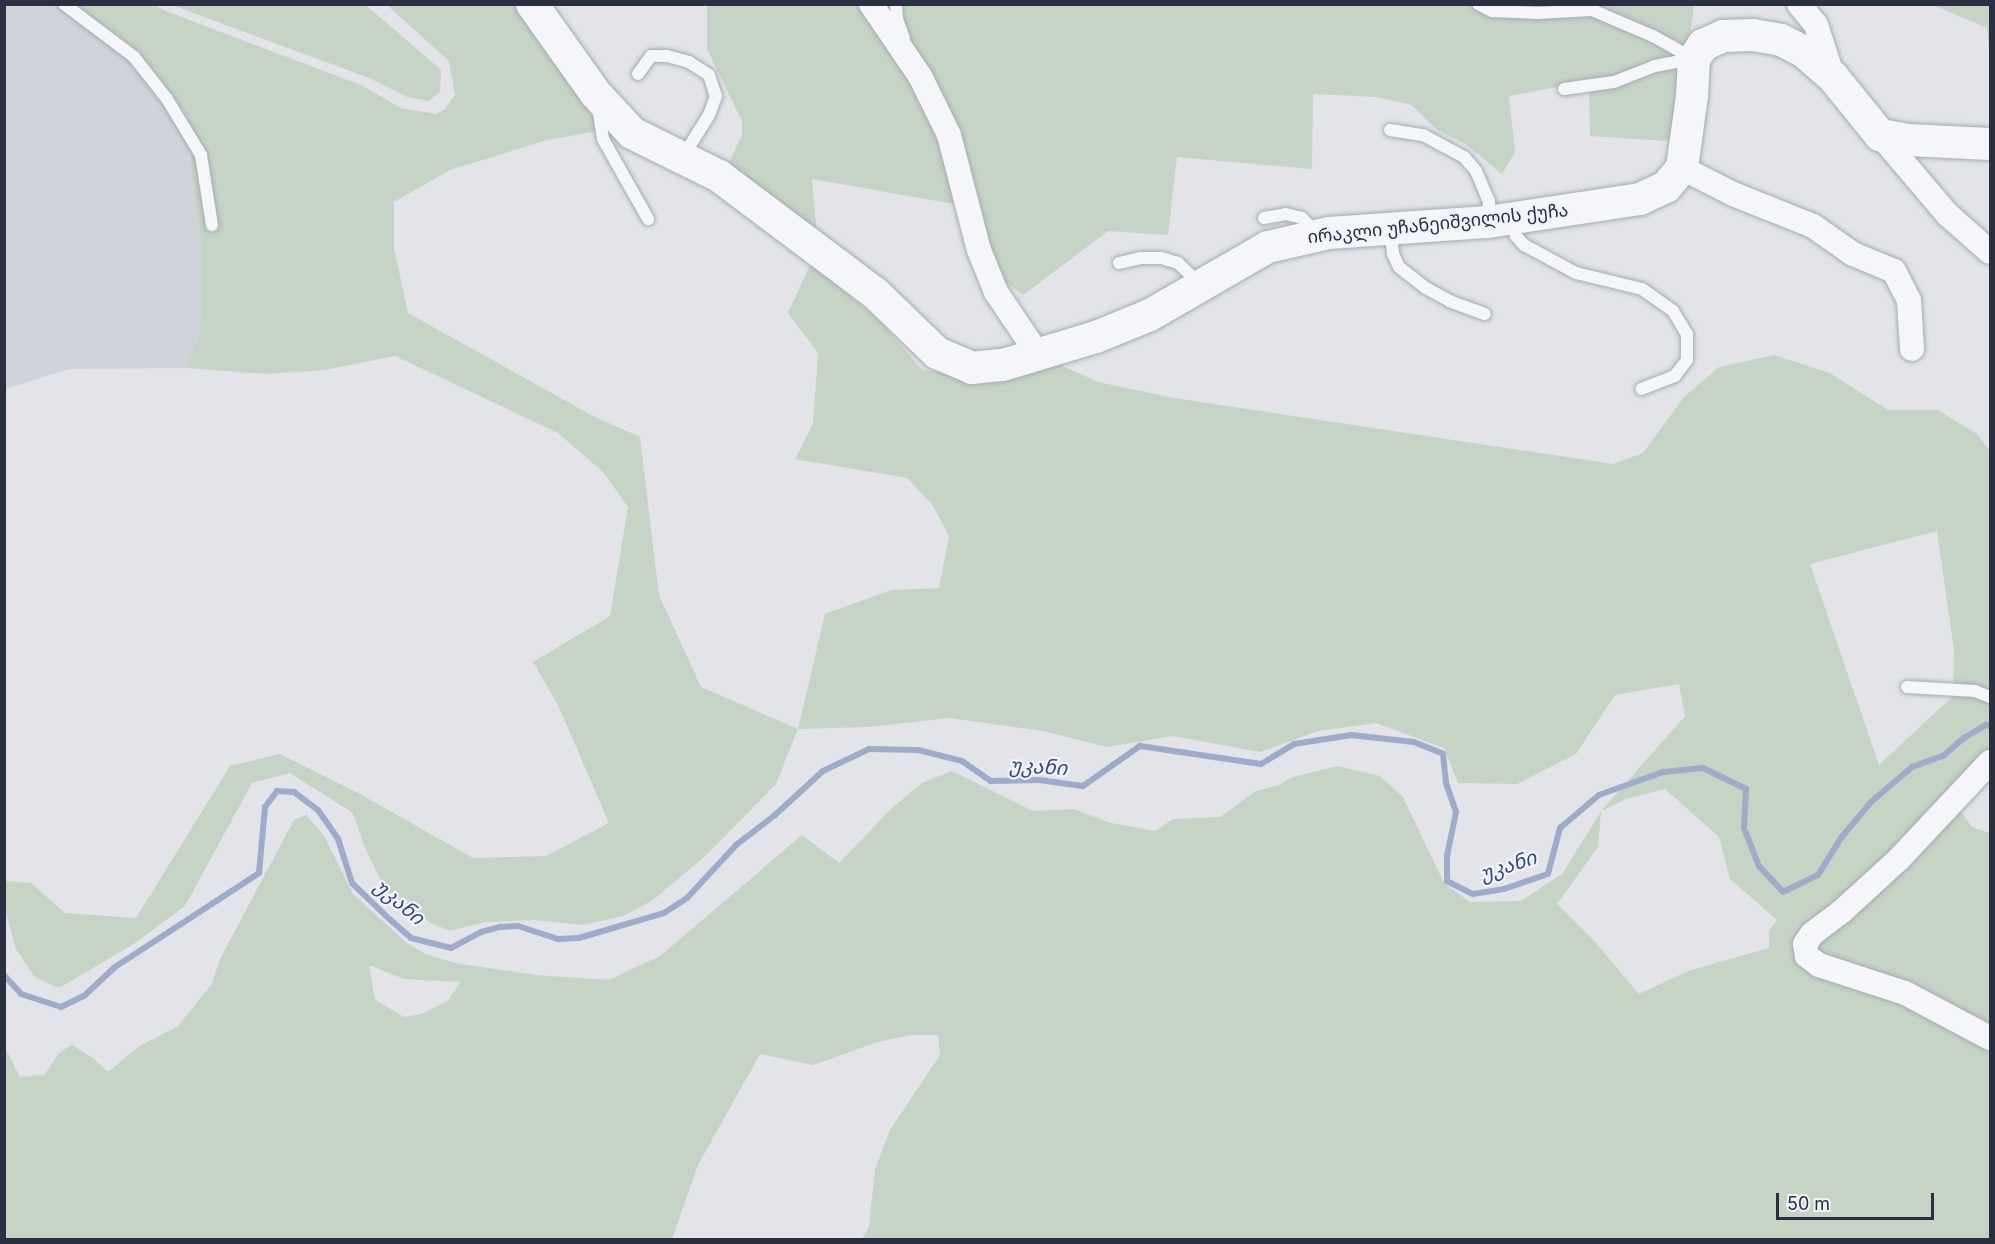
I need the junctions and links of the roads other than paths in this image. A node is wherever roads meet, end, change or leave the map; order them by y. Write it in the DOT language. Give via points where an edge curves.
graph roads {
  1 [pos="64,4"];
  2 [pos="532,4"];
  3 [pos="870,4"];
  4 [pos="896,4"];
  5 [pos="1478,4"];
  6 [pos="1799,4"];
  7 [pos="1694,59"];
  8 [pos="638,74"];
  9 [pos="920,76"];
  10 [pos="1833,77"];
  11 [pos="1564,89"];
  12 [pos="596,94"];
  13 [pos="1390,130"];
  14 [pos="1880,135"];
  15 [pos="1990,144"];
  16 [pos="681,159"];
  17 [pos="1682,168"];
  18 [pos="1264,218"];
  19 [pos="648,219"];
  20 [pos="1500,220"];
  21 [pos="212,225"];
  22 [pos="1390,228"];
  23 [pos="1318,235"];
  24 [pos="1990,252"];
  25 [pos="1119,262"];
  26 [pos="1202,286"];
  27 [pos="1485,314"];
  28 [pos="1912,349"];
  29 [pos="1037,353"];
  30 [pos="1641,389"];
  31 [pos="1907,687"];
  32 [pos="1990,697"];
  33 [pos="1990,762"];
  34 [pos="1990,1038"];
  1 -- 21 [label="lane" via="134,57 167,99 201,155"];
  2 -- 12 [label="street, ირაკლი უჩანეიშვილის ქუჩა"];
  3 -- 9 [label="street"];
  4 -- 9 [label="lane" via="897,19"];
  5 -- 7 [label="lane" via="1492,11 1538,14 1592,10"];
  6 -- 10 [label="street" via="1816,25"];
  7 -- 10 [label="street" via="1703,45 1723,36 1753,35 1781,40 1803,51"];
  7 -- 11 [label="lane" via="1655,66 1614,82"];
  7 -- 17 [label="street"];
  8 -- 16 [label="lane" via="651,56 667,56 689,62 709,75 716,96 709,115"];
  9 -- 29 [label="street" via="949,135 980,250 996,292"];
  10 -- 14 [label="street"];
  12 -- 16 [label="street, ირაკლი უჩანეიშვილის ქუჩა" via="632,133"];
  12 -- 19 [label="lane" via="603,139"];
  13 -- 20 [label="lane" via="1423,135 1464,157 1476,171"];
  14 -- 15 [label="street"];
  14 -- 24 [label="street" via="1947,214"];
  16 -- 29 [label="street, ირაკლი უჩანეიშვილის ქუჩა" via="719,176 875,293 937,353 972,368 1003,365"];
  17 -- 20 [label="street, ირაკლი უჩანეიშვილის ქუჩა" via="1666,187 1640,200"];
  17 -- 28 [label="street" via="1733,194 1813,226 1853,254 1894,271 1910,300"];
  18 -- 23 [label="lane" via="1286,214 1302,218"];
  20 -- 22 [label="street, ირაკლი უჩანეიშვილის ქუჩა"];
  20 -- 30 [label="lane" via="1524,245 1576,273 1642,289 1673,311 1687,334 1687,360 1675,376"];
  22 -- 23 [label="street, ირაკლი უჩანეიშვილის ქუჩა"];
  22 -- 27 [label="lane" via="1399,267 1449,301"];
  23 -- 26 [label="street, ირაკლი უჩანეიშვილის ქუჩა" via="1269,246"];
  25 -- 26 [label="lane" via="1140,258 1178,262"];
  26 -- 29 [label="street, ირაკლი უჩანეიშვილის ქუჩა" via="1150,315 1096,337"];
  31 -- 32 [label="lane" via="1975,691"];
  33 -- 34 [label="street" via="1899,859 1805,944 1807,956 1819,965 1905,993"];
}
